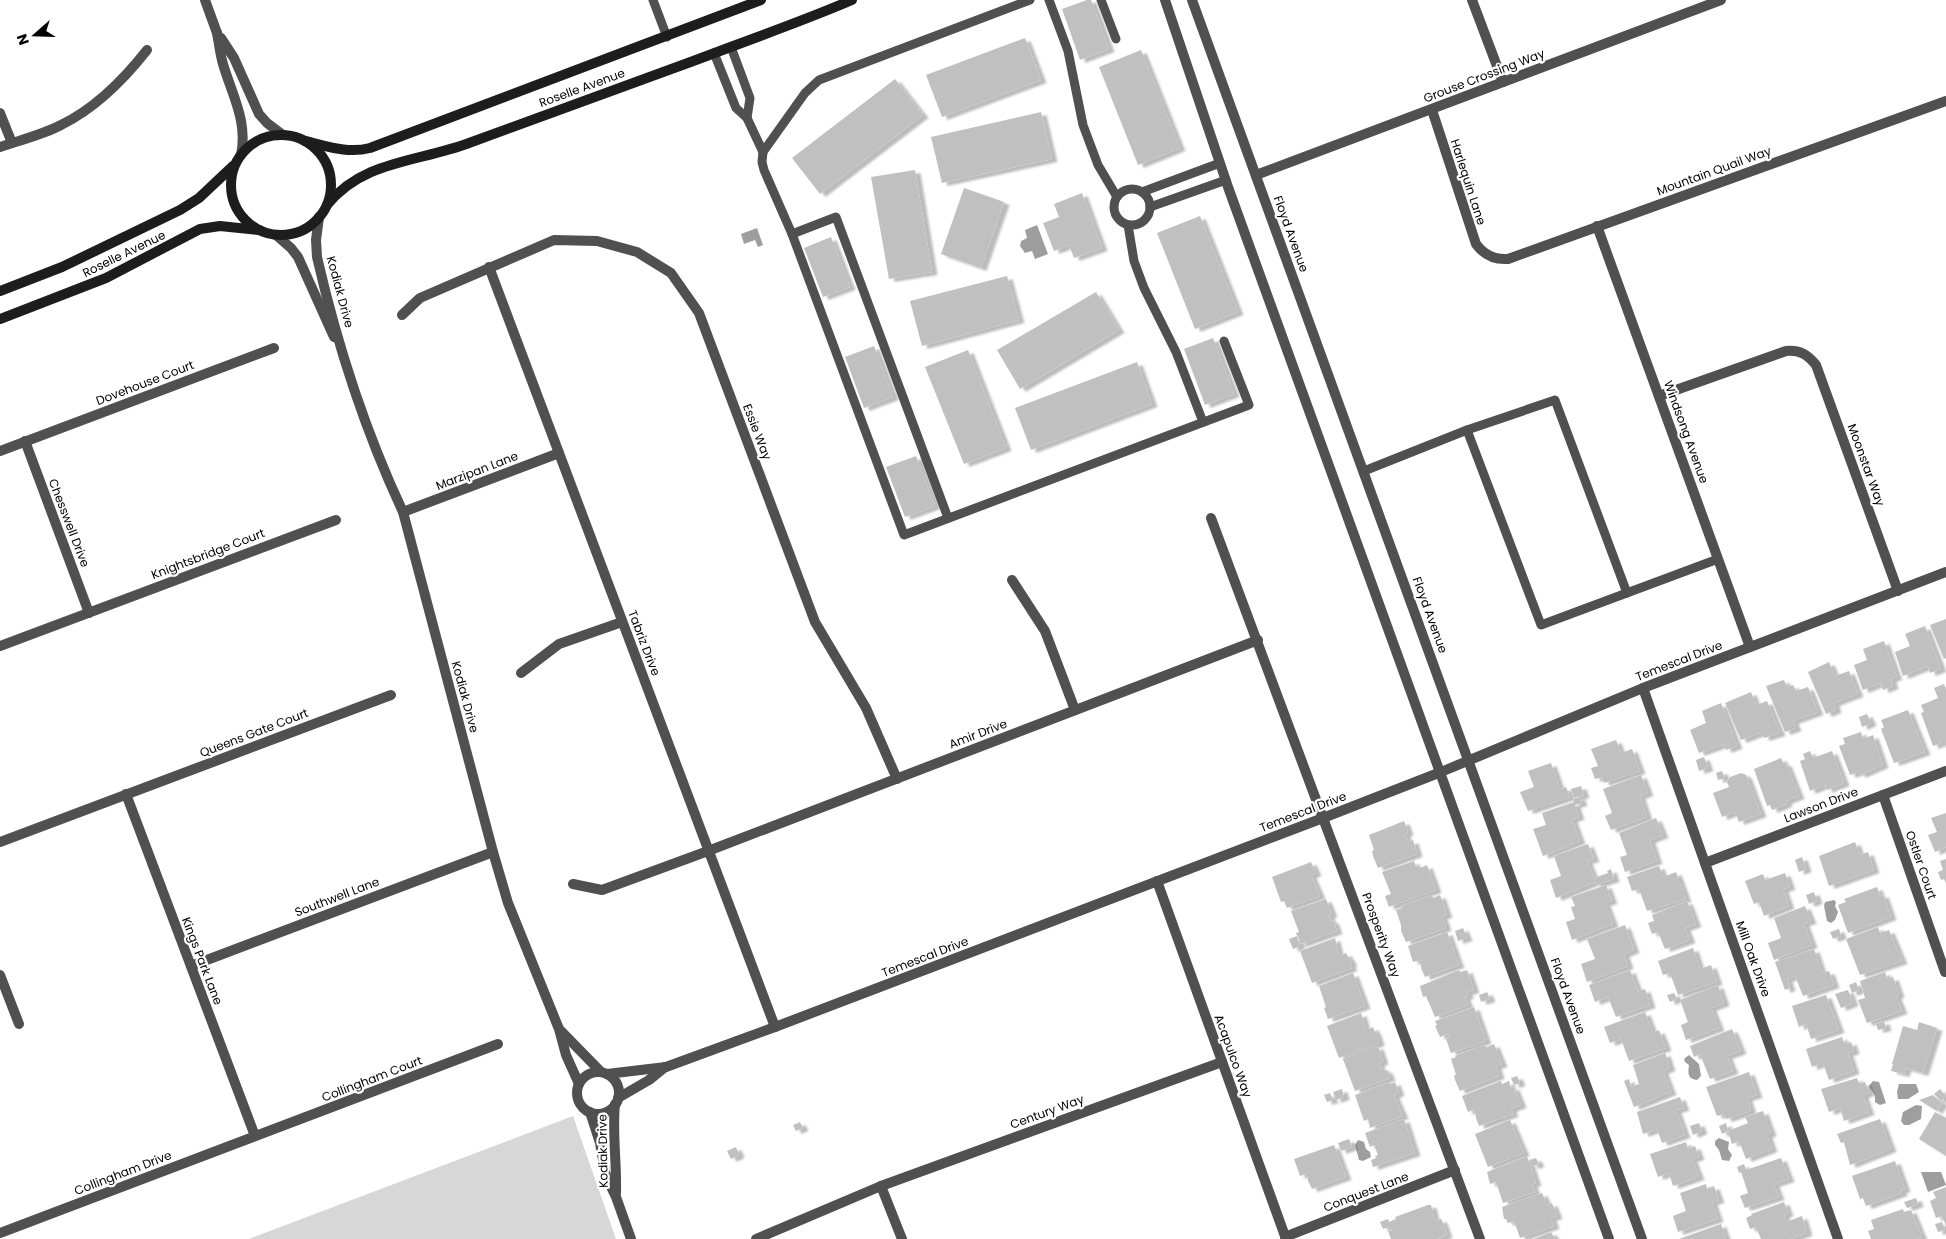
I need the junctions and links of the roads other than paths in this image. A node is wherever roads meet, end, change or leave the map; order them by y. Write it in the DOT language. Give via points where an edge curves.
graph roads {
  1 [pos="205,0"];
  2 [pos="652,0"];
  3 [pos="761,0"];
  4 [pos="852,0"];
  5 [pos="1030,0"];
  6 [pos="1049,0"];
  7 [pos="1101,0"];
  8 [pos="1165,0"];
  9 [pos="1192,0"];
  10 [pos="1472,0"];
  11 [pos="1721,0"];
  12 [pos="218,33"];
  13 [pos="667,37"];
  14 [pos="1116,39"];
  15 [pos="731,47"];
  16 [pos="147,50"];
  17 [pos="714,53"];
  18 [pos="1503,82"];
  19 [pos="1946,101"];
  20 [pos="1432,110"];
  21 [pos="0,112"];
  22 [pos="747,118"];
  23 [pos="284,135"];
  24 [pos="305,141"];
  25 [pos="12,143"];
  26 [pos="0,147"];
  27 [pos="763,152"];
  28 [pos="238,159"];
  29 [pos="1220,163"];
  30 [pos="1256,174"];
  31 [pos="1226,180"];
  32 [pos="1142,192"];
  33 [pos="1117,197"];
  34 [pos="327,205"];
  35 [pos="1150,207"];
  36 [pos="319,217"];
  37 [pos="1128,225"];
  38 [pos="1597,226"];
  39 [pos="261,230"];
  40 [pos="792,234"];
  41 [pos="276,235"];
  42 [pos="1489,257"];
  43 [pos="489,267"];
  44 [pos="0,290"];
  45 [pos="402,315"];
  46 [pos="0,319"];
  47 [pos="1224,341"];
  48 [pos="274,348"];
  49 [pos="349,372"];
  50 [pos="1659,396"];
  51 [pos="1203,422"];
  52 [pos="1467,430"];
  53 [pos="25,441"];
  54 [pos="0,451"];
  55 [pos="559,453"];
  56 [pos="1364,471"];
  57 [pos="403,512"];
  58 [pos="948,518"];
  59 [pos="1211,518"];
  60 [pos="336,520"];
  61 [pos="1718,559"];
  62 [pos="1946,572"];
  63 [pos="1012,580"];
  64 [pos="1898,591"];
  65 [pos="1627,593"];
  66 [pos="89,613"];
  67 [pos="622,622"];
  68 [pos="1258,640"];
  69 [pos="0,646"];
  70 [pos="1750,647"];
  71 [pos="521,673"];
  72 [pos="1643,688"];
  73 [pos="391,695"];
  74 [pos="1075,710"];
  75 [pos="1470,760"];
  76 [pos="1946,771"];
  77 [pos="1441,772"];
  78 [pos="898,779"];
  79 [pos="126,794"];
  80 [pos="1883,795"];
  81 [pos="1323,818"];
  82 [pos="0,842"];
  83 [pos="708,851"];
  84 [pos="493,852"];
  85 [pos="1705,863"];
  86 [pos="1157,881"];
  87 [pos="573,884"];
  88 [pos="191,966"];
  89 [pos="1945,972"];
  90 [pos="0,975"];
  91 [pos="18,1024"];
  92 [pos="775,1027"];
  93 [pos="559,1029"];
  94 [pos="498,1044"];
  95 [pos="1222,1062"];
  96 [pos="666,1067"];
  97 [pos="604,1073"];
  98 [pos="578,1084"];
  99 [pos="617,1101"];
  100 [pos="590,1112"];
  101 [pos="255,1136"];
  102 [pos="1455,1170"];
  103 [pos="882,1186"];
  104 [pos="616,1197"];
  105 [pos="0,1233"];
  106 [pos="1286,1238"];
  107 [pos="631,1239"];
  108 [pos="756,1239"];
  109 [pos="902,1239"];
  110 [pos="1480,1239"];
  111 [pos="1609,1239"];
  112 [pos="1642,1239"];
  113 [pos="1838,1239"];
  1 -- 12 [label="street"];
  2 -- 13 [label="lane"];
  3 -- 13 [label="main road, Roselle Avenue"];
  4 -- 15 [label="main road, Roselle Avenue"];
  5 -- 27 [label="lane" via="819,80 805,93"];
  6 -- 33 [label="lane" via="1068,51 1083,125 1098,165"];
  7 -- 14 [label="lane"];
  8 -- 29 [label="street"];
  9 -- 30 [label="street, Floyd Avenue"];
  10 -- 18 [label="street"];
  11 -- 18 [label="street, Grouse Crossing Way"];
  12 -- 23 [label="street" via="234,58 258,114"];
  12 -- 28 [label="street" via="223,63 243,124 244,139"];
  13 -- 24 [label="main road, Roselle Avenue" via="361,151 341,150"];
  15 -- 17 [label="main road, Roselle Avenue"];
  15 -- 22 [label="lane" via="750,98"];
  16 -- 25 [label="street" via="127,75 97,101 62,125"];
  17 -- 22 [label="lane" via="736,108"];
  17 -- 34 [label="main road, Roselle Avenue" via="452,149 381,167 340,190"];
  18 -- 20 [label="street, Grouse Crossing Way"];
  19 -- 38 [label="street, Mountain Quail Way"];
  20 -- 30 [label="street, Grouse Crossing Way"];
  20 -- 42 [label="street, Harlequin Lane" via="1476,244"];
  21 -- 25 [label="street"];
  22 -- 27 [label="lane"];
  23 -- 24 [label="main road"];
  23 -- 28 [label="main road" via="254,142"];
  24 -- 34 [label="main road" via="318,151 328,169 331,187"];
  25 -- 26 [label="street"];
  27 -- 40 [label="lane" via="764,170"];
  28 -- 39 [label="main road" via="231,187 235,205 245,220"];
  28 -- 44 [label="main road, Roselle Avenue" via="199,198 180,210 62,266"];
  29 -- 31 [label="street"];
  29 -- 32 [label="lane"];
  30 -- 56 [label="street, Floyd Avenue"];
  31 -- 35 [label="lane"];
  31 -- 77 [label="street"];
  32 -- 33 [label="lane" via="1128,190"];
  32 -- 35 [label="lane"];
  33 -- 37 [label="lane" via="1114,211"];
  34 -- 36 [label="main road"];
  35 -- 37 [label="lane" via="1142,222"];
  36 -- 41 [label="main road" via="297,232"];
  36 -- 49 [label="street, Kodiak Drive" via="317,257"];
  37 -- 51 [label="lane" via="1134,261 1144,288 1176,352"];
  38 -- 42 [label="street, Mountain Quail Way" via="1508,259"];
  38 -- 50 [label="street, Windsong Avenue"];
  39 -- 41 [label="main road"];
  39 -- 46 [label="main road, Roselle Avenue" via="220,226 200,229 106,278"];
  40 -- 58 [label="lane" via="904,534"];
  40 -- 58 [label="lane" via="836,217"];
  41 -- 49 [label="street, Kodiak Drive" via="298,257"];
  43 -- 45 [label="street, Essie Way" via="420,298"];
  43 -- 55 [label="street, Tabriz Drive"];
  43 -- 78 [label="street, Essie Way" via="554,240 597,241 637,252 671,273 699,313 815,622 866,708"];
  47 -- 51 [label="lane" via="1249,405"];
  48 -- 53 [label="street, Dovehouse Court"];
  49 -- 57 [label="street, Kodiak Drive" via="382,467"];
  50 -- 61 [label="street, Windsong Avenue"];
  50 -- 64 [label="street, Moonstar Way" via="1786,351 1803,353 1816,365"];
  51 -- 58 [label="lane"];
  52 -- 56 [label="lane"];
  52 -- 65 [label="lane" via="1556,400"];
  52 -- 65 [label="lane" via="1541,625"];
  53 -- 54 [label="street, Dovehouse Court"];
  53 -- 66 [label="street, Chesswell Drive"];
  55 -- 57 [label="street, Marzipan Lane"];
  55 -- 67 [label="street, Tabriz Drive"];
  56 -- 75 [label="street, Floyd Avenue"];
  57 -- 84 [label="street, Kodiak Drive"];
  59 -- 68 [label="street, Prosperity Way"];
  60 -- 66 [label="street, Knightsbridge Court"];
  61 -- 65 [label="lane"];
  61 -- 70 [label="street, Windsong Avenue"];
  62 -- 64 [label="street, Temescal Drive"];
  63 -- 74 [label="street" via="1045,631"];
  64 -- 70 [label="street, Temescal Drive"];
  66 -- 69 [label="street, Knightsbridge Court"];
  67 -- 71 [label="street" via="559,644"];
  67 -- 83 [label="street, Tabriz Drive"];
  68 -- 74 [label="street, Amir Drive"];
  68 -- 81 [label="street, Prosperity Way"];
  70 -- 72 [label="street, Temescal Drive"];
  72 -- 75 [label="street, Temescal Drive"];
  72 -- 85 [label="street, Mill Oak Drive"];
  73 -- 79 [label="street, Queens Gate Court"];
  74 -- 78 [label="street, Amir Drive"];
  75 -- 77 [label="street, Temescal Drive"];
  75 -- 112 [label="street, Floyd Avenue"];
  76 -- 80 [label="street, Lawson Drive"];
  77 -- 81 [label="street, Temescal Drive"];
  77 -- 111 [label="street"];
  78 -- 83 [label="street, Amir Drive"];
  79 -- 82 [label="street, Queens Gate Court"];
  79 -- 88 [label="street, Kings Park Lane"];
  80 -- 85 [label="street, Lawson Drive"];
  80 -- 89 [label="street, Ostler Court"];
  81 -- 86 [label="street, Temescal Drive"];
  81 -- 102 [label="street, Prosperity Way"];
  83 -- 87 [label="street, Amir Drive" via="602,890"];
  83 -- 92 [label="street, Tabriz Drive"];
  84 -- 88 [label="street, Southwell Lane"];
  84 -- 93 [label="street, Kodiak Drive" via="508,903"];
  85 -- 113 [label="street, Mill Oak Drive"];
  86 -- 92 [label="street, Temescal Drive"];
  86 -- 95 [label="street, Acapulco Way"];
  88 -- 101 [label="street, Kings Park Lane"];
  90 -- 91 [label="street"];
  92 -- 96 [label="street, Temescal Drive"];
  93 -- 97 [label="street, Kodiak Drive"];
  93 -- 98 [label="street, Kodiak Drive"];
  94 -- 101 [label="street, Collingham Court"];
  95 -- 103 [label="street, Century Way"];
  95 -- 106 [label="street, Acapulco Way"];
  96 -- 97 [label="street, Temescal Drive"];
  96 -- 99 [label="street, Temescal Drive"];
  97 -- 98 [label="street" via="588,1074"];
  97 -- 99 [label="street" via="617,1084"];
  98 -- 100 [label="street" via="580,1104"];
  99 -- 100 [label="street" via="604,1113"];
  99 -- 104 [label="street, Kodiak Drive" via="614,1147"];
  100 -- 104 [label="street, Kodiak Drive" via="606,1176"];
  101 -- 105 [label="street, Collingham Drive"];
  102 -- 106 [label="street, Conquest Lane"];
  102 -- 110 [label="street, Prosperity Way"];
  103 -- 108 [label="street, Century Way"];
  103 -- 109 [label="street"];
  104 -- 107 [label="street, Kodiak Drive"];
}
